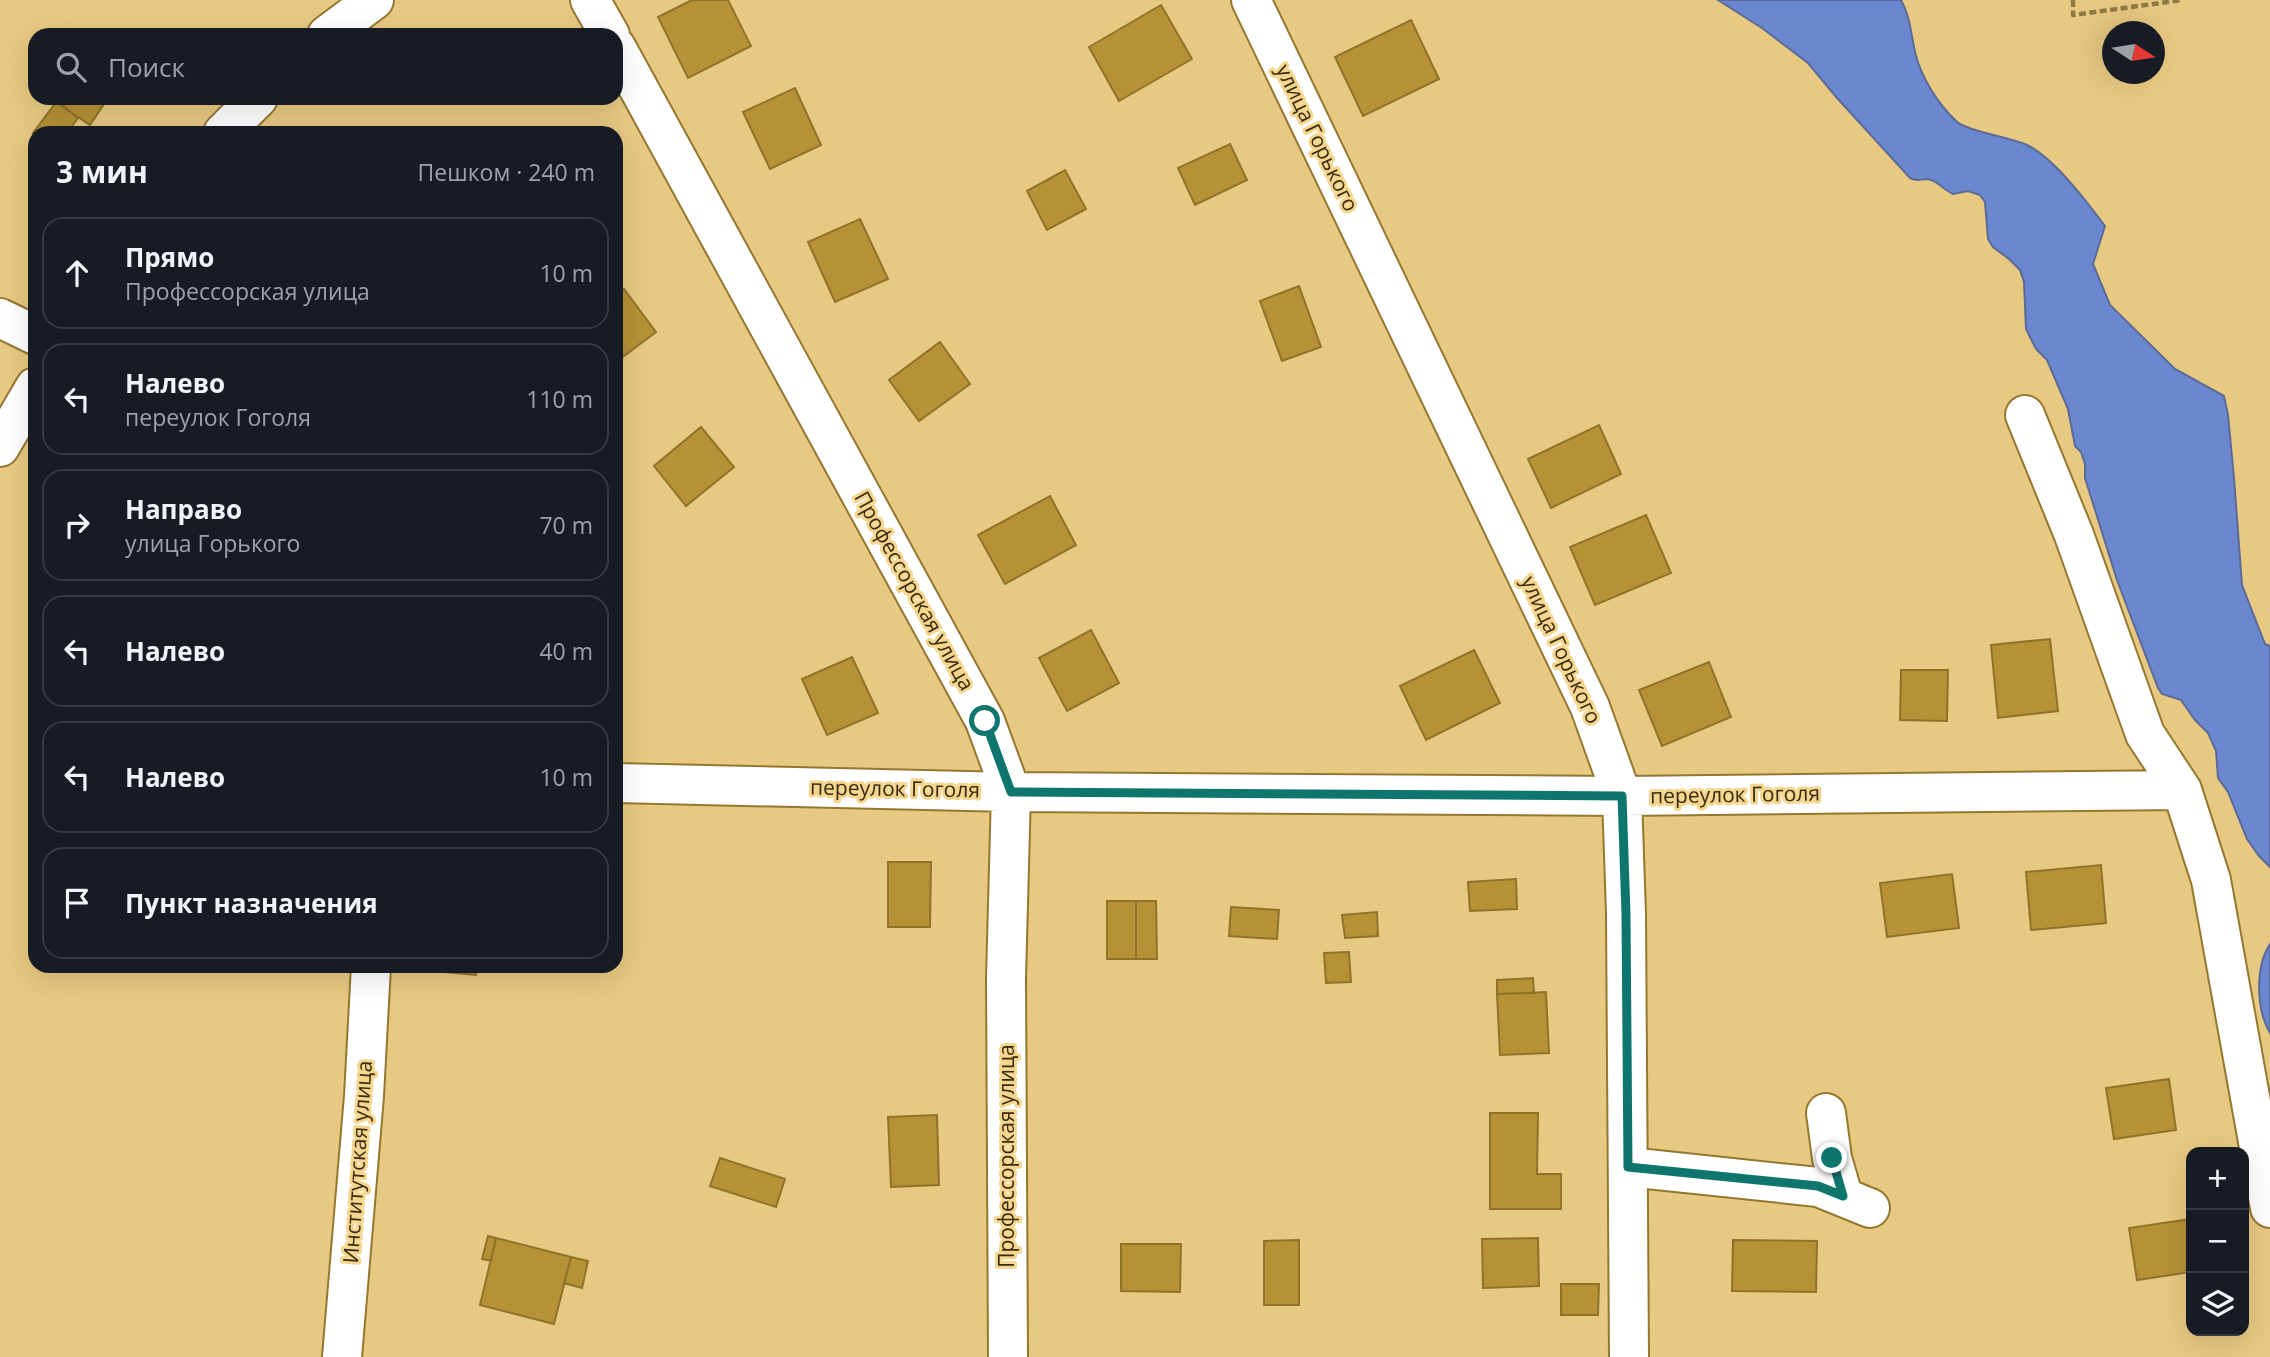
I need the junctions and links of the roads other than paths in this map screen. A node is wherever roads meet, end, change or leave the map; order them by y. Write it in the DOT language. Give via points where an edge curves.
graph roads {
  1 [pos="374,0"];
  2 [pos="590,0"];
  3 [pos="1251,0"];
  4 [pos="336,28"];
  5 [pos="606,28"];
  6 [pos="623,60"];
  7 [pos="251,105"];
  8 [pos="230,126"];
  9 [pos="0,318"];
  10 [pos="28,332"];
  11 [pos="28,399"];
  12 [pos="2025,415"];
  13 [pos="0,447"];
  14 [pos="623,783"];
  15 [pos="2182,790"];
  16 [pos="1011,792"];
  17 [pos="1622,796"];
  18 [pos="371,973"];
  19 [pos="1826,1113"];
  20 [pos="1628,1167"];
  21 [pos="2270,1208"];
  22 [pos="342,1357"];
  23 [pos="1008,1357"];
  24 [pos="1629,1357"];
  1 -- 4 [label="street"];
  2 -- 5 [label="street"];
  3 -- 17 [label="street, улица Горького" via="1590,706"];
  6 -- 16 [label="street, Профессорская улица" via="985,721"];
  7 -- 8 [label="street"];
  9 -- 10 [label="street"];
  11 -- 13 [label="street"];
  12 -- 15 [label="street" via="2074,535 2145,734"];
  14 -- 16 [label="street, переулок Гоголя"];
  15 -- 17 [label="street, переулок Гоголя"];
  15 -- 21 [label="street" via="2211,880"];
  16 -- 17 [label="street, переулок Гоголя"];
  16 -- 23 [label="street, Профессорская улица" via="1006,978"];
  17 -- 20 [label="street, улица Горького"];
  18 -- 22 [label="street, Институтская улица"];
  19 -- 20 [label="street" via="1832,1158 1857,1202 1818,1186"];
  20 -- 24 [label="street, улица Горького"];
}
